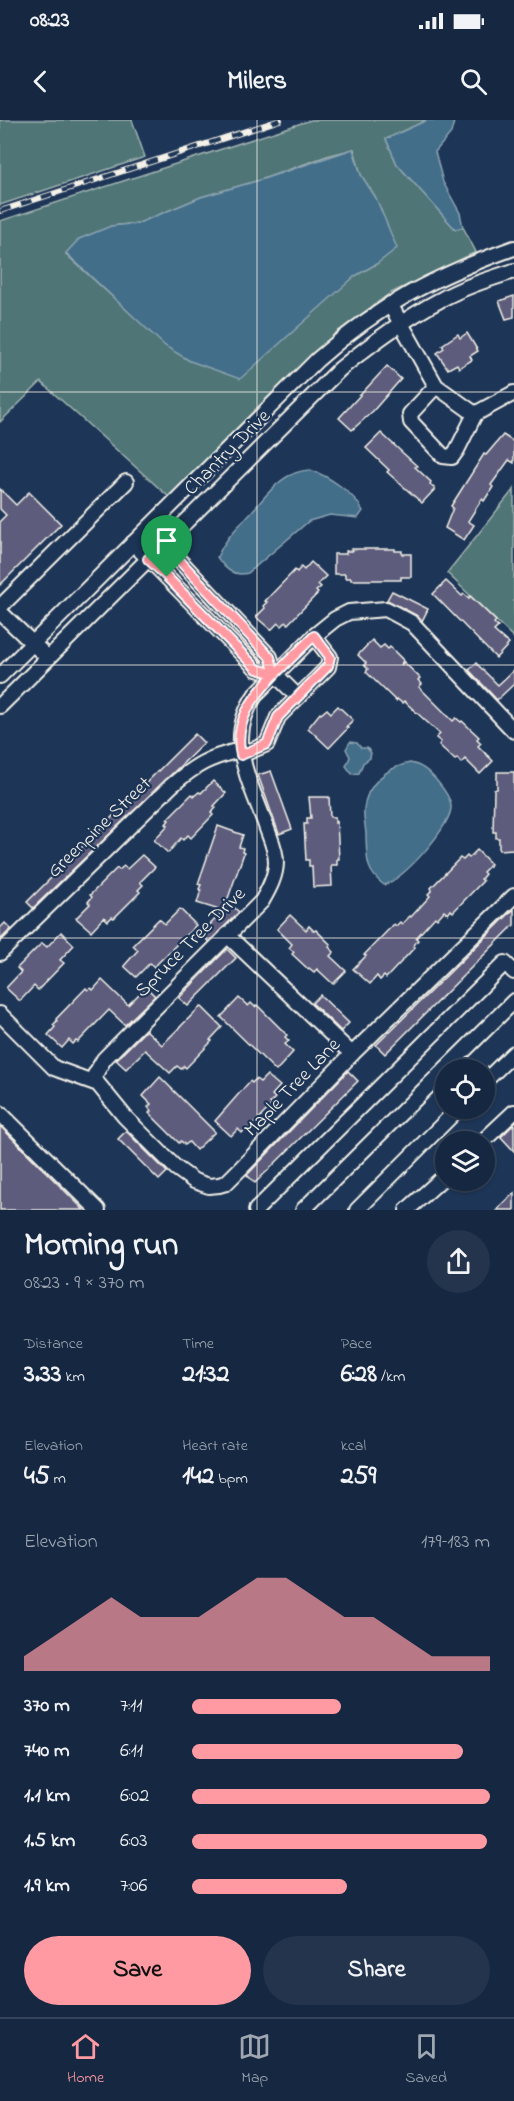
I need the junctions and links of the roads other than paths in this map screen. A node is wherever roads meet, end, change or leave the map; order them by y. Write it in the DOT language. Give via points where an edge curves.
graph roads {
  1 [pos="514,248"];
  2 [pos="514,271"];
  3 [pos="390,304"];
  4 [pos="400,323"];
  5 [pos="436,386"];
  6 [pos="514,393"];
  7 [pos="475,414"];
  8 [pos="126,482"];
  9 [pos="149,528"];
  10 [pos="133,543"];
  11 [pos="164,544"];
  12 [pos="148,559"];
  13 [pos="0,607"];
  14 [pos="0,612"];
  15 [pos="314,636"];
  16 [pos="32,644"];
  17 [pos="48,658"];
  18 [pos="275,674"];
  19 [pos="0,676"];
  20 [pos="298,697"];
  21 [pos="0,706"];
  22 [pos="514,730"];
  23 [pos="240,752"];
  24 [pos="514,896"];
  25 [pos="227,935"];
  26 [pos="0,953"];
  27 [pos="514,972"];
  28 [pos="514,1001"];
  29 [pos="0,1014"];
  30 [pos="514,1053"];
  31 [pos="352,1054"];
  32 [pos="495,1072"];
  33 [pos="92,1080"];
  34 [pos="514,1112"];
  35 [pos="0,1113"];
  36 [pos="448,1119"];
  37 [pos="494,1131"];
  38 [pos="435,1185"];
  39 [pos="98,1210"];
  40 [pos="256,1210"];
  41 [pos="303,1210"];
  42 [pos="357,1210"];
  43 [pos="407,1210"];
  1 -- 3 [label="street, Chantry Drive" via="464,265"];
  2 -- 4 [label="street, Chantry Drive" via="441,299"];
  3 -- 4 [label="street"];
  3 -- 9 [label="street, Chantry Drive" via="317,360"];
  4 -- 5 [label="street"];
  4 -- 11 [label="street, Chantry Drive" via="340,369"];
  5 -- 7 [label="street"];
  5 -- 7 [label="street" via="410,414 411,422 443,456 452,457 458,450"];
  6 -- 7 [label="street"];
  8 -- 13 [label="street"];
  9 -- 10 [label="street, Chantry Drive"];
  9 -- 11 [label="street"];
  10 -- 12 [label="street"];
  10 -- 16 [label="street, Chantry Drive"];
  11 -- 12 [label="street, Chantry Drive"];
  11 -- 18 [label="street" via="270,657"];
  12 -- 17 [label="street, Chantry Drive"];
  12 -- 18 [label="street" via="257,669"];
  14 -- 16 [label="street"];
  15 -- 18 [label="street"];
  15 -- 20 [label="street, Greenpine Street" via="330,657 328,666"];
  15 -- 22 [label="street" via="349,612 386,609 412,623"];
  16 -- 17 [label="street"];
  16 -- 19 [label="street, Chantry Drive"];
  17 -- 21 [label="street, Chantry Drive"];
  18 -- 20 [label="street"];
  18 -- 23 [label="street" via="249,705"];
  20 -- 23 [label="street, Greenpine Street" via="278,717 267,744"];
  23 -- 25 [label="street, Spruce Tree Drive" via="276,860 262,901"];
  23 -- 26 [label="street, Greenpine Street" via="213,756 172,785"];
  24 -- 31 [label="street, Maple Tree Lane"];
  25 -- 31 [label="street"];
  25 -- 33 [label="street, Spruce Tree Drive" via="104,1059"];
  27 -- 40 [label="street" via="504,963"];
  28 -- 41 [label="street"];
  29 -- 33 [label="street" via="54,1068"];
  30 -- 32 [label="street"];
  31 -- 33 [label="street, Maple Tree Lane" via="226,1183 219,1185 202,1184 176,1168"];
  34 -- 37 [label="street"];
  35 -- 39 [label="street"];
  36 -- 42 [label="street"];
  38 -- 43 [label="street"];
}
